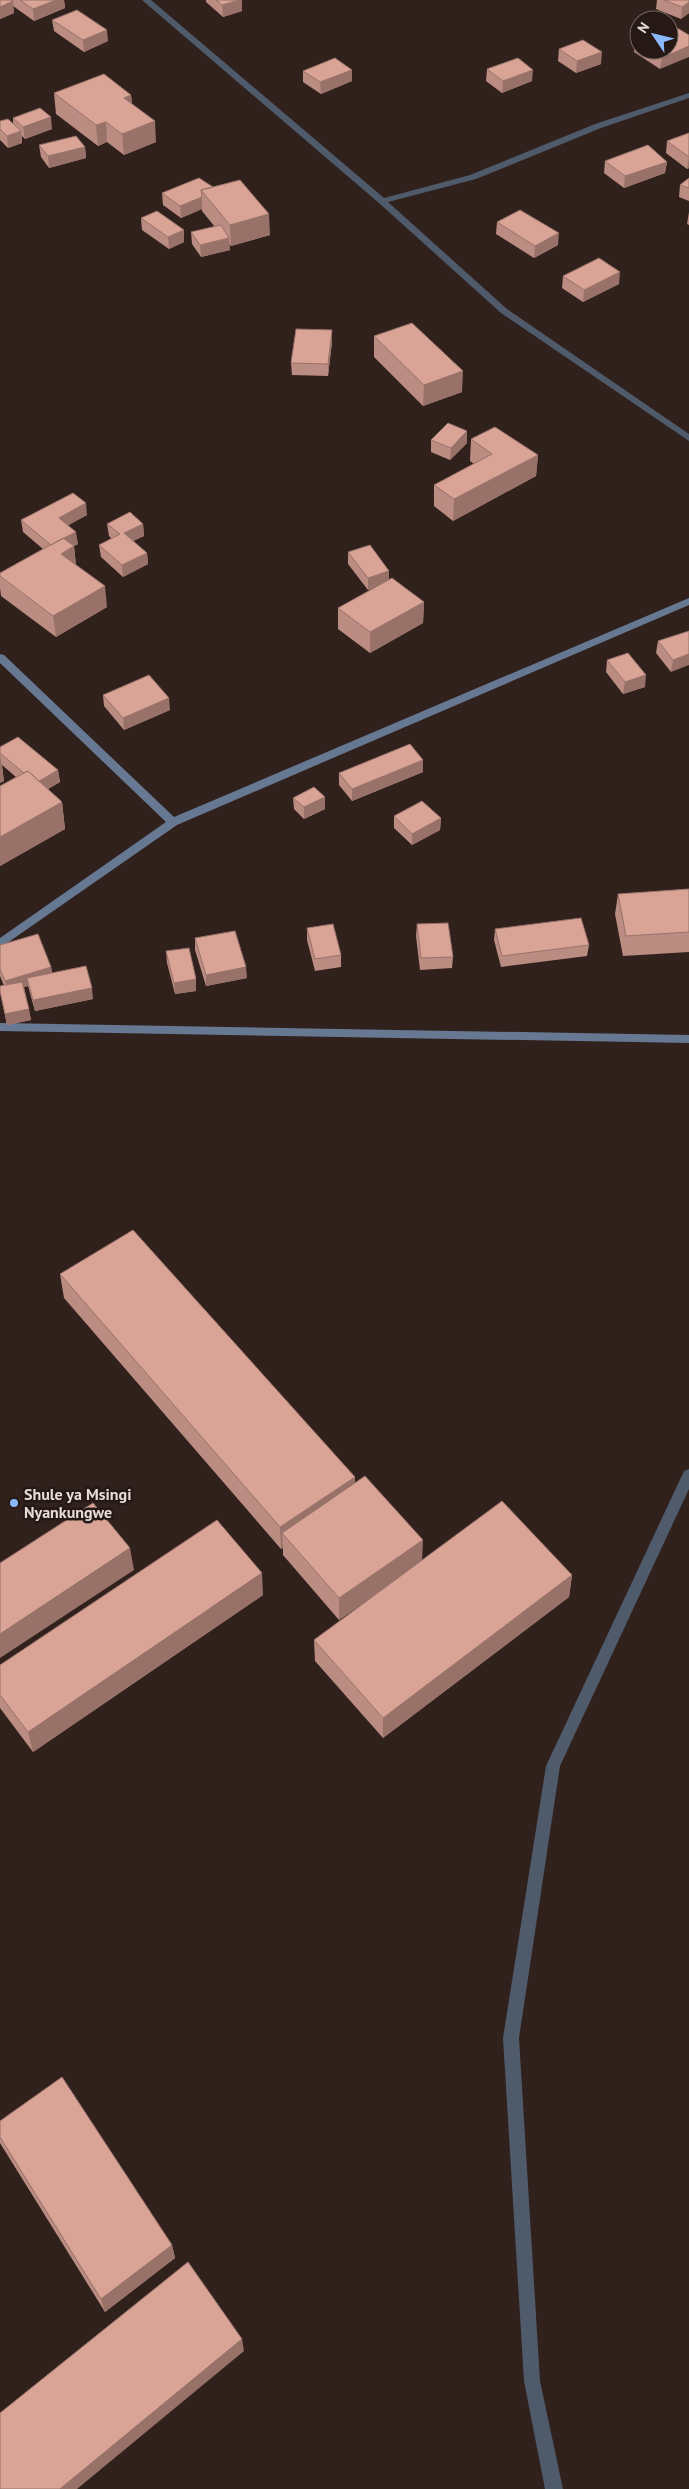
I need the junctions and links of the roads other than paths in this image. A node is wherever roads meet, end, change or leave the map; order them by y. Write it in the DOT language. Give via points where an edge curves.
graph roads {
  1 [pos="146,0"];
  2 [pos="689,95"];
  3 [pos="382,201"];
  4 [pos="689,438"];
  5 [pos="689,601"];
  6 [pos="0,657"];
  7 [pos="173,822"];
  8 [pos="0,944"];
  9 [pos="0,1027"];
  10 [pos="689,1039"];
  11 [pos="689,1474"];
  12 [pos="554,2489"];
  1 -- 3 [label="street"];
  2 -- 3 [label="street" via="598,126 473,177"];
  3 -- 4 [label="street" via="504,311"];
  5 -- 7 [label="street"];
  6 -- 7 [label="street"];
  7 -- 8 [label="street"];
  9 -- 10 [label="street"];
  11 -- 12 [label="street" via="553,1766 511,2038 532,2381"];
}
